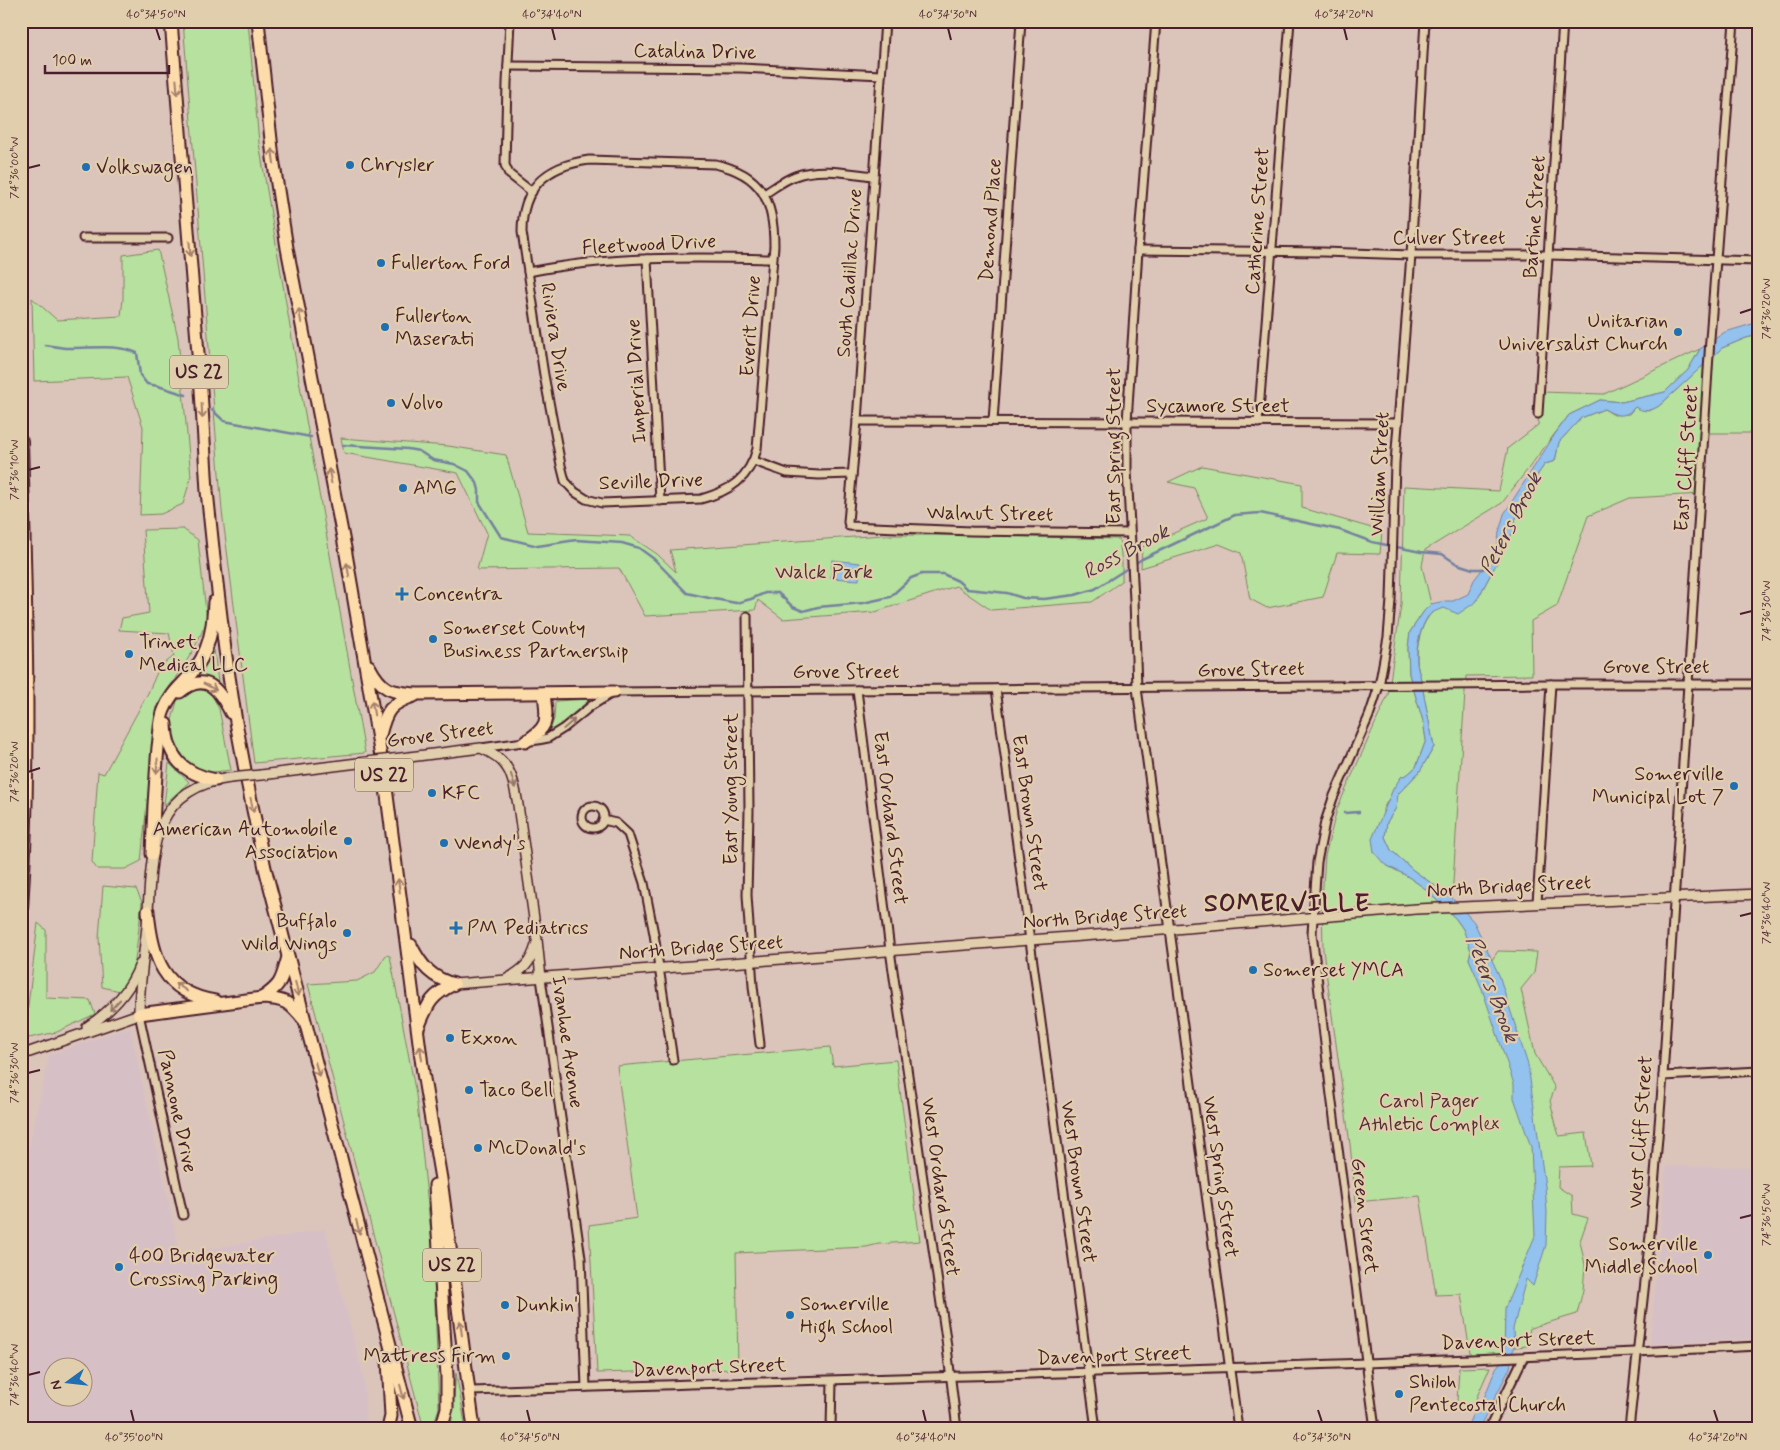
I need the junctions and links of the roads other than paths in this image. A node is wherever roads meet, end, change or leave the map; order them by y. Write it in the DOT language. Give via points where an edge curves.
graph roads {
  1 [pos="171,21"];
  2 [pos="258,21"];
  3 [pos="263,21"];
  4 [pos="510,21"];
  5 [pos="885,21"];
  6 [pos="1021,21"];
  7 [pos="1156,21"];
  8 [pos="1290,21"];
  9 [pos="1426,21"];
  10 [pos="1563,21"];
  11 [pos="1734,21"];
  12 [pos="260,41"];
  13 [pos="508,66"];
  14 [pos="881,75"];
  15 [pos="873,176"];
  16 [pos="532,192"];
  17 [pos="764,194"];
  18 [pos="83,238"];
  19 [pos="168,238"];
  20 [pos="1138,250"];
  21 [pos="1272,251"];
  22 [pos="1411,254"];
  23 [pos="1549,254"];
  24 [pos="647,258"];
  25 [pos="772,259"];
  26 [pos="1717,259"];
  27 [pos="1759,261"];
  28 [pos="528,272"];
  29 [pos="1538,414"];
  30 [pos="857,421"];
  31 [pos="993,421"];
  32 [pos="1127,422"];
  33 [pos="1258,423"];
  34 [pos="1398,423"];
  35 [pos="21,441"];
  36 [pos="754,461"];
  37 [pos="852,474"];
  38 [pos="570,486"];
  39 [pos="660,501"];
  40 [pos="849,526"];
  41 [pos="1130,533"];
  42 [pos="214,558"];
  43 [pos="747,616"];
  44 [pos="364,658"];
  45 [pos="1551,684"];
  46 [pos="1688,684"];
  47 [pos="1759,684"];
  48 [pos="1379,686"];
  49 [pos="1137,688"];
  50 [pos="996,689"];
  51 [pos="857,690"];
  52 [pos="748,691"];
  53 [pos="614,692"];
  54 [pos="544,693"];
  55 [pos="418,694"];
  56 [pos="236,722"];
  57 [pos="378,741"];
  58 [pos="525,742"];
  59 [pos="481,748"];
  60 [pos="216,780"];
  61 [pos="604,820"];
  62 [pos="152,854"];
  63 [pos="1759,894"];
  64 [pos="1673,897"];
  65 [pos="1538,902"];
  66 [pos="21,909"];
  67 [pos="148,911"];
  68 [pos="1312,918"];
  69 [pos="1170,930"];
  70 [pos="406,934"];
  71 [pos="537,940"];
  72 [pos="1029,940"];
  73 [pos="145,947"];
  74 [pos="890,950"];
  75 [pos="288,956"];
  76 [pos="751,962"];
  77 [pos="660,969"];
  78 [pos="540,978"];
  79 [pos="502,982"];
  80 [pos="454,984"];
  81 [pos="262,998"];
  82 [pos="226,1002"];
  83 [pos="139,1014"];
  84 [pos="305,1022"];
  85 [pos="418,1030"];
  86 [pos="74,1036"];
  87 [pos="760,1044"];
  88 [pos="21,1055"];
  89 [pos="673,1060"];
  90 [pos="1759,1071"];
  91 [pos="1662,1076"];
  92 [pos="428,1101"];
  93 [pos="183,1215"];
  94 [pos="385,1328"];
  95 [pos="1759,1346"];
  96 [pos="1638,1352"];
  97 [pos="1519,1358"];
  98 [pos="1367,1364"];
  99 [pos="1230,1368"];
  100 [pos="1088,1372"];
  101 [pos="951,1377"];
  102 [pos="832,1381"];
  103 [pos="586,1387"];
  104 [pos="469,1391"];
  105 [pos="442,1427"];
  106 [pos="388,1429"];
  107 [pos="412,1429"];
  108 [pos="474,1429"];
  109 [pos="831,1429"];
  110 [pos="957,1429"];
  111 [pos="1096,1429"];
  112 [pos="1238,1429"];
  113 [pos="1375,1429"];
  114 [pos="1489,1429"];
  115 [pos="1629,1429"];
  1 -- 42 [label="highway, US 22, one-way"];
  2 -- 12 [label="highway, US 22"];
  3 -- 12 [label="highway"];
  4 -- 13 [label="street"];
  5 -- 14 [label="street, South Cadillac Drive"];
  6 -- 31 [label="street, Demond Place"];
  7 -- 20 [label="street, East Spring Street"];
  8 -- 21 [label="street, Catherine Street"];
  9 -- 22 [label="street, William Street"];
  10 -- 23 [label="street, Bartine Street"];
  11 -- 26 [label="street, East Cliff Street"];
  44 -- 12 [label="highway, US 22, one-way" via="287,248"];
  13 -- 14 [label="street, Catalina Drive" via="742,68"];
  13 -- 16 [label="street" via="505,164 509,174"];
  14 -- 15 [label="street, South Cadillac Drive"];
  15 -- 17 [label="street" via="809,172"];
  15 -- 30 [label="street, South Cadillac Drive"];
  16 -- 17 [label="street, Riviera Drive" via="544,176 562,166 578,161 608,160 722,165 750,178"];
  16 -- 28 [label="street, Riviera Drive" via="522,217"];
  17 -- 25 [label="street, Everit Drive" via="774,226"];
  18 -- 19 [label="street"];
  20 -- 21 [label="street, Culver Street"];
  20 -- 32 [label="street, East Spring Street"];
  21 -- 22 [label="street, Culver Street"];
  21 -- 33 [label="street, Catherine Street"];
  22 -- 23 [label="street, Culver Street"];
  22 -- 34 [label="street, William Street"];
  23 -- 26 [label="street, Culver Street"];
  23 -- 29 [label="street, Bartine Street"];
  24 -- 25 [label="street, Fleetwood Drive"];
  24 -- 28 [label="street, Fleetwood Drive"];
  24 -- 39 [label="street, Imperial Drive"];
  25 -- 36 [label="street, Everit Drive"];
  26 -- 27 [label="street, Culver Street"];
  26 -- 46 [label="street, East Cliff Street"];
  28 -- 38 [label="street, Riviera Drive" via="561,465 565,481"];
  30 -- 31 [label="street, Sycamore Street"];
  30 -- 37 [label="street, South Cadillac Drive"];
  31 -- 32 [label="street, Sycamore Street"];
  32 -- 33 [label="street, Sycamore Street"];
  32 -- 41 [label="street, East Spring Street"];
  33 -- 34 [label="street, Sycamore Street"];
  34 -- 48 [label="street, William Street" via="1391,600"];
  35 -- 66 [label="highway" via="27,708"];
  36 -- 37 [label="street" via="787,473"];
  36 -- 39 [label="street, Seville Drive" via="743,476 716,495"];
  37 -- 40 [label="street, South Cadillac Drive"];
  38 -- 39 [label="street, Seville Drive" via="586,499 602,503"];
  40 -- 41 [label="street, Walnut Street"];
  41 -- 49 [label="street, East Spring Street"];
  42 -- 56 [label="highway, US 22"];
  42 -- 62 [label="highway, one-way" via="212,629 207,649 191,674 173,692 161,717"];
  43 -- 52 [label="street, East Young Street"];
  44 -- 55 [label="highway" via="386,689"];
  57 -- 44 [label="highway, US 22, one-way"];
  45 -- 46 [label="street, Grove Street"];
  45 -- 48 [label="street, Grove Street"];
  45 -- 65 [label="street"];
  46 -- 47 [label="street, Grove Street"];
  46 -- 64 [label="street, East Cliff Street"];
  48 -- 49 [label="street, Grove Street"];
  48 -- 68 [label="street, William Street" via="1325,822 1317,862"];
  49 -- 50 [label="street, Grove Street"];
  49 -- 69 [label="street, East Spring Street"];
  50 -- 51 [label="street, Grove Street"];
  50 -- 72 [label="street, East Brown Street"];
  51 -- 52 [label="street, Grove Street"];
  51 -- 74 [label="street, East Orchard Street"];
  52 -- 53 [label="street, Grove Street"];
  52 -- 76 [label="street, East Young Street" via="747,895"];
  53 -- 54 [label="highway"];
  58 -- 53 [label="street, Grove Street, one-way" via="556,734"];
  54 -- 55 [label="highway"];
  54 -- 58 [label="highway" via="544,726"];
  55 -- 57 [label="highway" via="391,707"];
  60 -- 56 [label="highway, one-way" via="190,773 174,757 167,737 166,716 180,692 201,682 209,684 222,696"];
  56 -- 75 [label="highway, US 22, one-way" via="265,868"];
  70 -- 57 [label="highway, US 22, one-way"];
  58 -- 59 [label="street, Grove Street"];
  59 -- 60 [label="street, Grove Street, bridge"];
  59 -- 71 [label="street, Ivanhoe Avenue, one-way" via="502,760 510,770 515,786"];
  60 -- 62 [label="street, Grove Street" via="198,786 168,811"];
  61 -- 77 [label="street" via="625,829 632,842 644,883"];
  62 -- 67 [label="street, Grove Street"];
  63 -- 64 [label="street, North Bridge Street"];
  64 -- 65 [label="street, North Bridge Street"];
  64 -- 91 [label="street, West Cliff Street"];
  65 -- 68 [label="street, North Bridge Street"];
  67 -- 73 [label="street, Grove Street"];
  82 -- 67 [label="highway, one-way" via="190,993 166,974 155,956"];
  68 -- 69 [label="street, North Bridge Street"];
  68 -- 98 [label="street, Green Street"];
  69 -- 72 [label="street, North Bridge Street"];
  69 -- 99 [label="street, West Spring Street"];
  70 -- 80 [label="highway" via="428,972"];
  70 -- 85 [label="highway, US 22"];
  71 -- 78 [label="street, Ivanhoe Avenue"];
  71 -- 79 [label="street" via="526,967"];
  72 -- 74 [label="street, North Bridge Street"];
  72 -- 100 [label="street, West Brown Street"];
  73 -- 83 [label="street, Grove Street"];
  73 -- 86 [label="street, one-way" via="135,977 121,999 103,1017"];
  74 -- 76 [label="street, North Bridge Street"];
  74 -- 101 [label="street, West Orchard Street"];
  75 -- 81 [label="highway" via="277,988"];
  75 -- 84 [label="highway, US 22, one-way"];
  76 -- 77 [label="street, North Bridge Street"];
  76 -- 87 [label="street, East Young Street"];
  77 -- 78 [label="street, North Bridge Street"];
  77 -- 89 [label="street"];
  78 -- 79 [label="street, North Bridge Street"];
  78 -- 103 [label="street, Ivanhoe Avenue" via="580,1258"];
  79 -- 80 [label="street, North Bridge Street"];
  80 -- 85 [label="highway" via="434,996"];
  81 -- 82 [label="highway"];
  81 -- 84 [label="highway" via="284,1000"];
  82 -- 83 [label="highway"];
  83 -- 86 [label="street"];
  83 -- 93 [label="street, Pannone Drive"];
  84 -- 94 [label="highway, US 22, one-way"];
  92 -- 85 [label="highway, US 22, one-way"];
  86 -- 88 [label="street"];
  90 -- 91 [label="street"];
  91 -- 96 [label="street, West Cliff Street"];
  104 -- 92 [label="highway, US 22, one-way"];
  92 -- 105 [label="highway" via="447,1376 447,1408"];
  94 -- 106 [label="highway" via="391,1416"];
  94 -- 107 [label="highway, US 22, one-way"];
  95 -- 96 [label="street, Davenport Street"];
  96 -- 97 [label="street, Davenport Street"];
  96 -- 115 [label="street, West Cliff Street"];
  97 -- 98 [label="street, Davenport Street"];
  97 -- 114 [label="street"];
  98 -- 99 [label="street, Davenport Street"];
  98 -- 113 [label="street, Green Street"];
  99 -- 100 [label="street, Davenport Street"];
  99 -- 112 [label="street, West Spring Street"];
  100 -- 101 [label="street, Davenport Street"];
  100 -- 111 [label="street, West Brown Street"];
  101 -- 102 [label="street, Davenport Street"];
  101 -- 110 [label="street, West Orchard Street"];
  102 -- 103 [label="street, Davenport Street"];
  102 -- 109 [label="street"];
  103 -- 104 [label="street, Davenport Street"];
  104 -- 108 [label="highway, US 22"];
}
